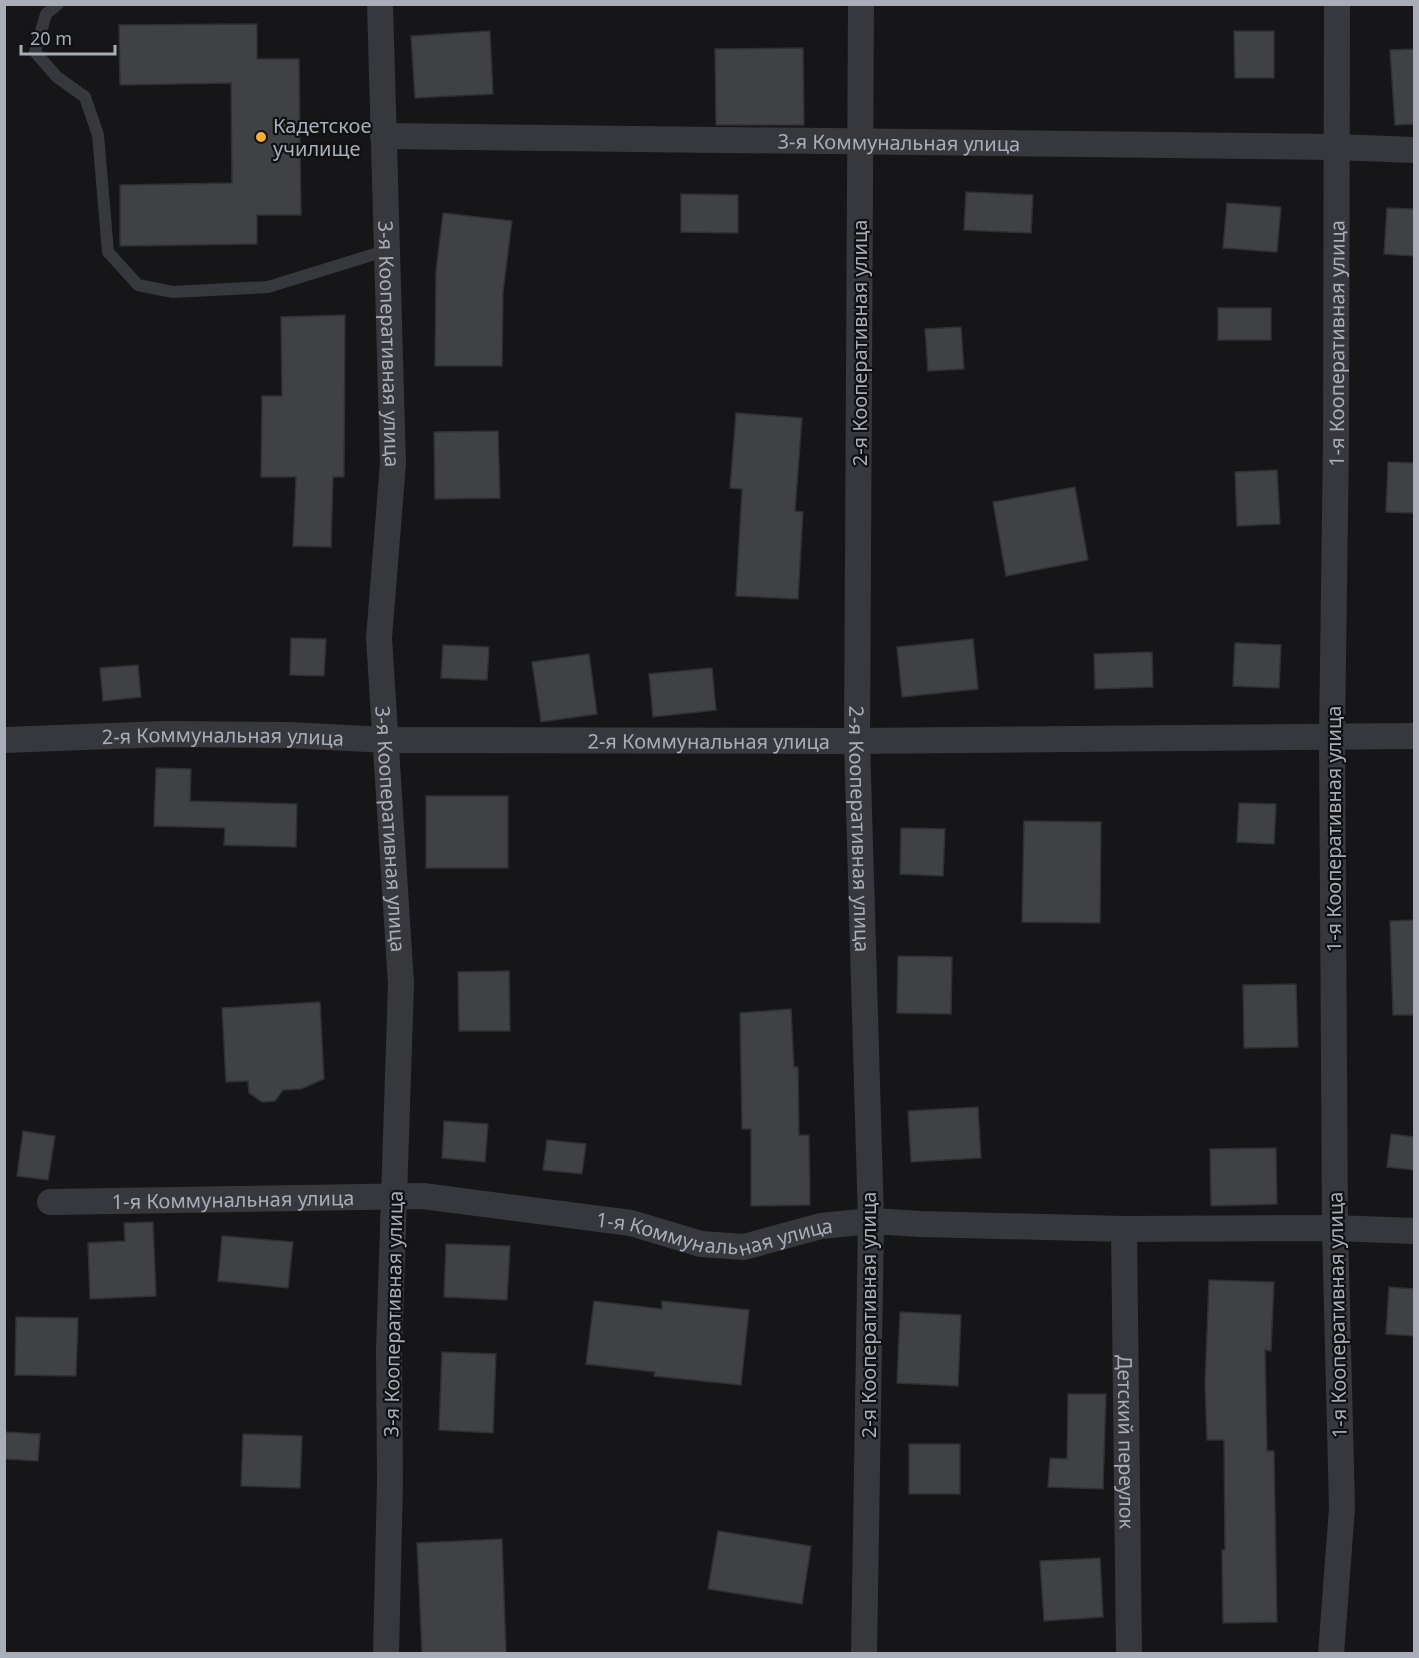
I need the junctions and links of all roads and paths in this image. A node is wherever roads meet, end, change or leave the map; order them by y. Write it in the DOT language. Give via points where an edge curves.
graph roads {
  1 [pos="58,4"];
  2 [pos="380,4"];
  3 [pos="861,4"];
  4 [pos="1337,4"];
  5 [pos="383,136"];
  6 [pos="860,141"];
  7 [pos="1337,147"];
  8 [pos="1414,150"];
  9 [pos="388,250"];
  10 [pos="1332,736"];
  11 [pos="1414,736"];
  12 [pos="4,740"];
  13 [pos="387,740"];
  14 [pos="856,741"];
  15 [pos="395,1197"];
  16 [pos="50,1202"];
  17 [pos="871,1221"];
  18 [pos="1335,1228"];
  19 [pos="1124,1229"];
  20 [pos="1414,1231"];
  21 [pos="386,1653"];
  22 [pos="864,1653"];
  23 [pos="1129,1653"];
  24 [pos="1331,1653"];
  1 -- 9 [label="lane" via="46,14 35,52 57,77 86,97 98,135 108,252 138,285 172,292 268,287"];
  2 -- 5 [label="street, 3-я Кооперативная улица"];
  3 -- 6 [label="street, 2-я Кооперативная улица"];
  4 -- 7 [label="street, 1-я Кооперативная улица"];
  5 -- 6 [label="street, 3-я Коммунальная улица"];
  5 -- 9 [label="street, 3-я Кооперативная улица"];
  6 -- 7 [label="street, 3-я Коммунальная улица"];
  6 -- 14 [label="street, 2-я Кооперативная улица"];
  7 -- 8 [label="street, 3-я Коммунальная улица"];
  7 -- 10 [label="street, 1-я Кооперативная улица"];
  9 -- 13 [label="street, 3-я Кооперативная улица" via="393,463 379,638"];
  10 -- 11 [label="street, 2-я Коммунальная улица"];
  10 -- 14 [label="street, 2-я Коммунальная улица"];
  10 -- 18 [label="street, 1-я Кооперативная улица"];
  12 -- 13 [label="street, 2-я Коммунальная улица" via="187,734"];
  13 -- 14 [label="street, 2-я Коммунальная улица"];
  13 -- 15 [label="street, 3-я Кооперативная улица" via="400,984"];
  14 -- 17 [label="street, 2-я Кооперативная улица"];
  15 -- 16 [label="street, 1-я Коммунальная улица"];
  15 -- 17 [label="street, 1-я Коммунальная улица" via="433,1197 631,1222 701,1244 744,1247 821,1226"];
  15 -- 21 [label="street, 3-я Кооперативная улица"];
  17 -- 19 [label="street, 1-я Коммунальная улица"];
  17 -- 22 [label="street, 2-я Кооперативная улица"];
  18 -- 19 [label="street, 1-я Коммунальная улица"];
  18 -- 20 [label="street, 1-я Коммунальная улица"];
  18 -- 24 [label="street, 1-я Кооперативная улица" via="1342,1508"];
  19 -- 23 [label="street, Детский переулок"];
}
